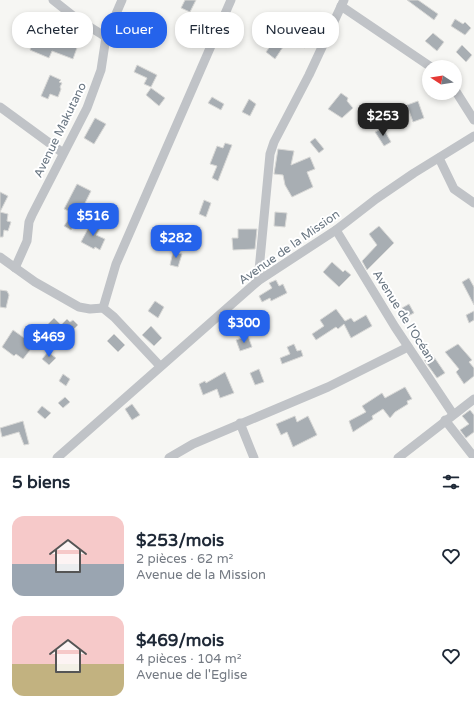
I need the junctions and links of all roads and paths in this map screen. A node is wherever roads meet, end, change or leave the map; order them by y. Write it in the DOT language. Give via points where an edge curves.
graph roads {
  1 [pos="53,0"];
  2 [pos="122,0"];
  3 [pos="232,0"];
  4 [pos="342,3"];
  5 [pos="117,12"];
  6 [pos="101,34"];
  7 [pos="104,48"];
  8 [pos="422,61"];
  9 [pos="461,100"];
  10 [pos="0,107"];
  11 [pos="474,120"];
  12 [pos="474,136"];
  13 [pos="63,153"];
  14 [pos="439,158"];
  15 [pos="474,203"];
  16 [pos="336,230"];
  17 [pos="0,257"];
  18 [pos="15,268"];
  19 [pos="258,281"];
  20 [pos="103,308"];
  21 [pos="408,347"];
  22 [pos="160,366"];
  23 [pos="474,398"];
  24 [pos="453,414"];
  25 [pos="445,420"];
  26 [pos="240,423"];
  27 [pos="474,457"];
  28 [pos="57,458"];
  29 [pos="169,458"];
  30 [pos="254,458"];
  31 [pos="398,458"];
  1 -- 6 [label="street"];
  2 -- 5 [label="street, Avenue Makutano"];
  3 -- 20 [label="street" via="116,264"];
  4 -- 8 [label="street"];
  4 -- 19 [label="street" via="310,75 270,154"];
  7 -- 13 [label="street, Avenue Makutano" via="101,70 87,108"];
  9 -- 11 [label="street"];
  10 -- 13 [label="street"];
  12 -- 14 [label="street, Avenue de la Mission"];
  13 -- 18 [label="street, Avenue Makutano" via="29,222 27,241"];
  14 -- 15 [label="street" via="454,189"];
  14 -- 16 [label="street, Avenue de la Mission" via="376,199"];
  16 -- 19 [label="street, Avenue de la Mission"];
  16 -- 21 [label="street, Avenue de l'Océan"];
  17 -- 18 [label="street"];
  18 -- 20 [label="street" via="79,307"];
  19 -- 22 [label="street, Avenue de la Mission"];
  20 -- 22 [label="street" via="119,321"];
  21 -- 24 [label="street, Avenue de l'Océan"];
  21 -- 26 [label="street" via="328,387"];
  22 -- 28 [label="street, Avenue de la Mission"];
  23 -- 24 [label="street"];
  24 -- 25 [label="street"];
  25 -- 27 [label="street"];
  25 -- 31 [label="street"];
  26 -- 29 [label="street"];
  26 -- 30 [label="street"];
}
